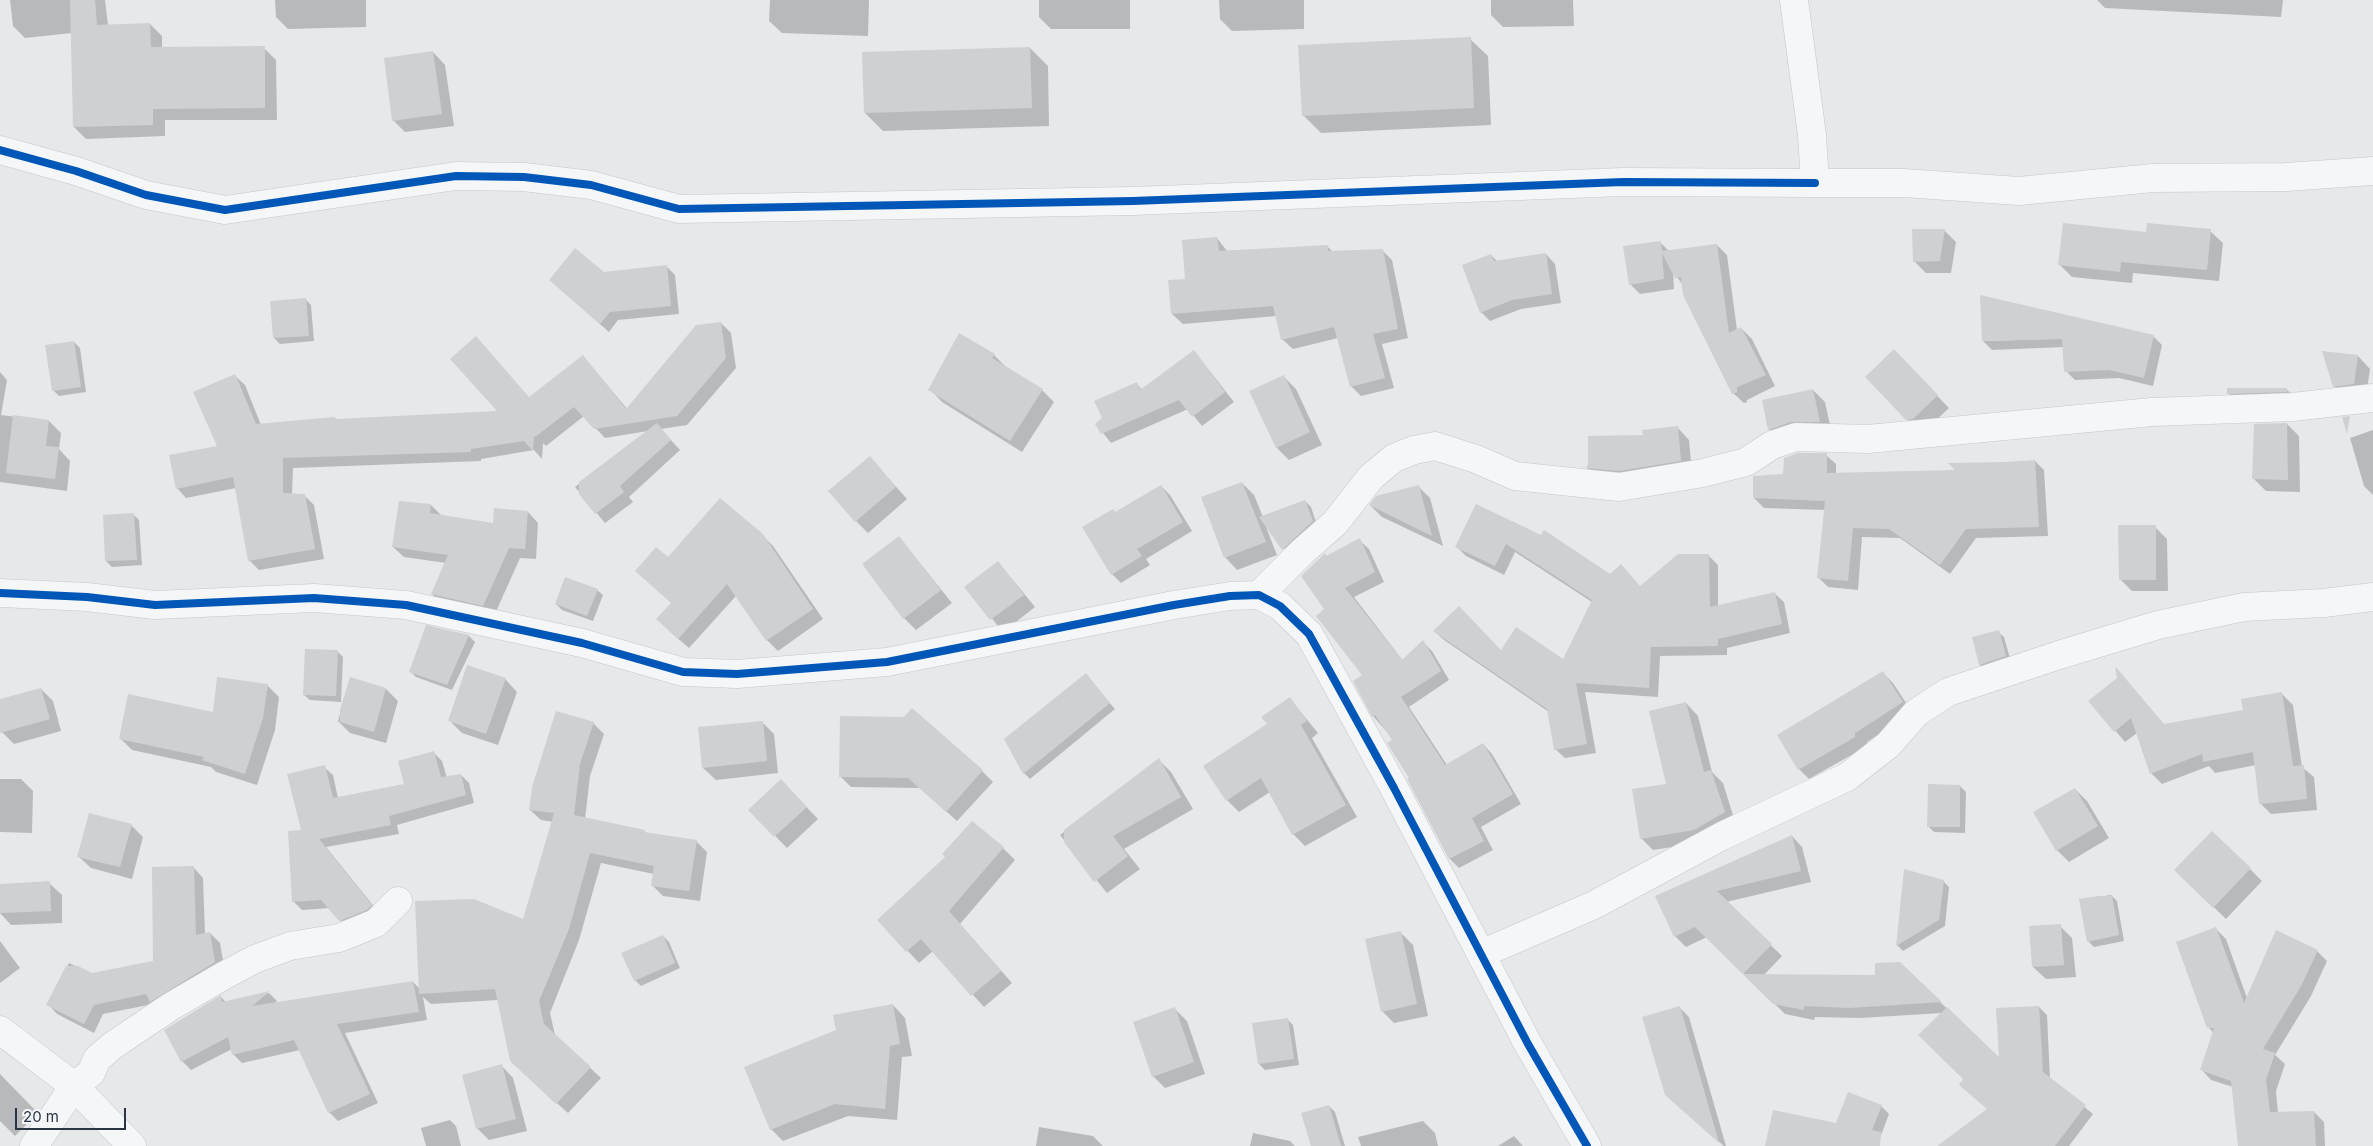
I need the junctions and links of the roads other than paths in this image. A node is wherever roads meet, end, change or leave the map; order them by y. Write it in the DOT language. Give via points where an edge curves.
graph roads {
  1 [pos="1794,0"];
  2 [pos="0,150"];
  3 [pos="2373,171"];
  4 [pos="1815,183"];
  5 [pos="2373,398"];
  6 [pos="0,593"];
  7 [pos="1259,595"];
  8 [pos="2373,597"];
  9 [pos="398,901"];
  10 [pos="1481,954"];
  11 [pos="0,1030"];
  12 [pos="74,1086"];
  13 [pos="34,1146"];
  14 [pos="132,1146"];
  15 [pos="1587,1146"];
  1 -- 4 [label="street" via="1812,134"];
  2 -- 4 [label="street" via="146,195 225,210 456,176 524,177 591,185 679,209 1143,201 1623,182"];
  3 -- 4 [label="street" via="2286,177 2153,178 2019,191 1904,183"];
  5 -- 7 [label="street" via="2293,407 2152,412 1868,439 1796,437 1772,445 1746,462 1619,487 1515,476 1435,446 1421,448 1394,458 1371,477 1335,523"];
  6 -- 7 [label="street" via="87,597 155,605 314,598 406,605 582,643 683,672 737,674 887,662 1174,605"];
  7 -- 10 [label="street" via="1280,606 1309,634"];
  8 -- 10 [label="street" via="2244,607 2158,625 1948,692 1916,713 1888,745 1846,777 1722,836 1594,904"];
  9 -- 12 [label="street" via="376,923 338,938 290,946 254,959 223,976 112,1046 97,1059 91,1073"];
  10 -- 15 [label="street"];
  11 -- 12 [label="street"];
  12 -- 13 [label="street"];
  12 -- 14 [label="street"];
}
